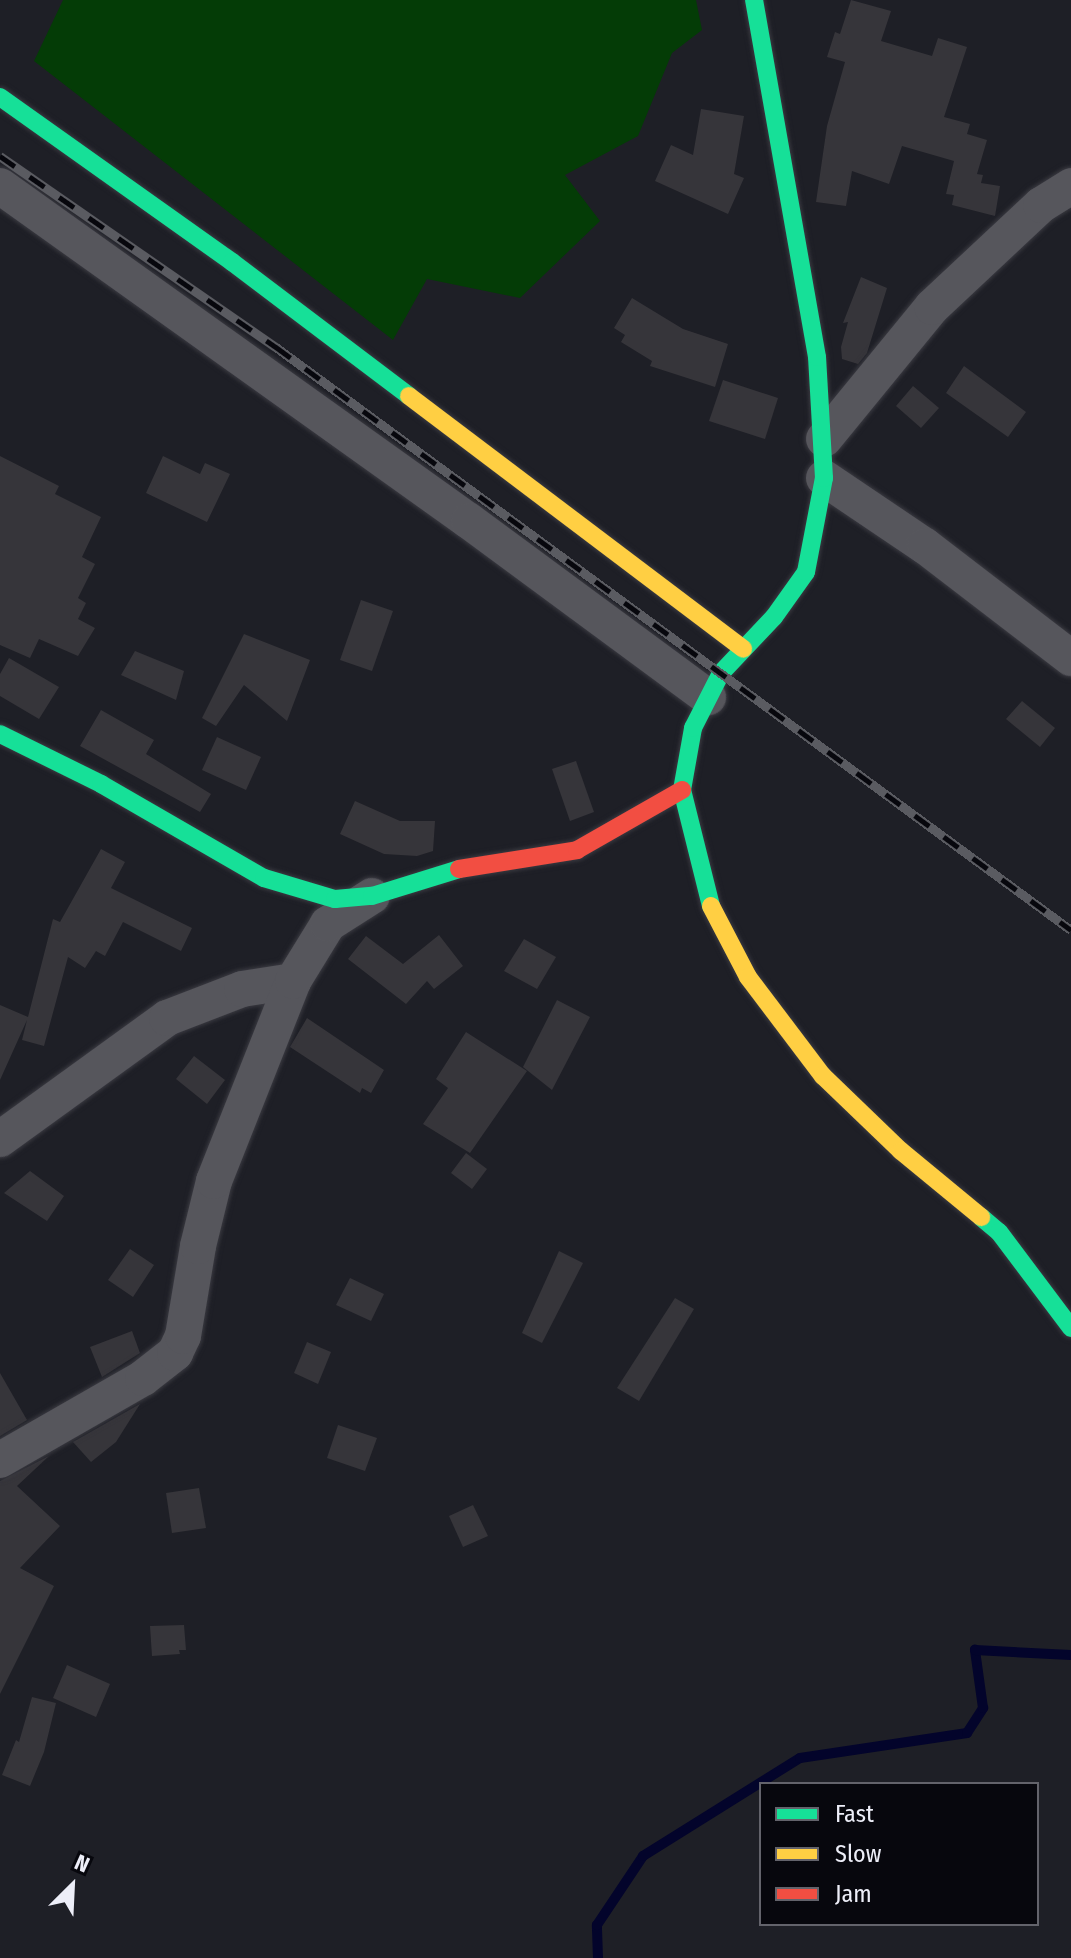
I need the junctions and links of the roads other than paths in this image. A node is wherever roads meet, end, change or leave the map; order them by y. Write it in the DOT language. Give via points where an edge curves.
graph roads {
  1 [pos="754,0"];
  2 [pos="0,97"];
  3 [pos="0,186"];
  4 [pos="1071,186"];
  5 [pos="824,439"];
  6 [pos="824,478"];
  7 [pos="743,649"];
  8 [pos="1071,658"];
  9 [pos="708,697"];
  10 [pos="0,734"];
  11 [pos="682,790"];
  12 [pos="372,896"];
  13 [pos="293,981"];
  14 [pos="0,1139"];
  15 [pos="1071,1328"];
  16 [pos="0,1460"];
  1 -- 5 [label="street" via="817,357"];
  2 -- 7 [label="street" via="232,262"];
  3 -- 9 [label="street"];
  4 -- 5 [label="street" via="1041,205 932,307"];
  5 -- 6 [label="street"];
  6 -- 7 [label="street" via="806,572"];
  6 -- 8 [label="street" via="916,539"];
  7 -- 9 [label="street"];
  9 -- 11 [label="street" via="693,728"];
  10 -- 12 [label="street" via="101,784 264,878 335,899"];
  11 -- 12 [label="street" via="577,850 456,870"];
  11 -- 15 [label="street" via="713,913 748,977 823,1076 901,1151 999,1232"];
  12 -- 13 [label="street" via="328,924"];
  13 -- 14 [label="street" via="242,989 167,1018"];
  13 -- 16 [label="street" via="214,1181 183,1336 175,1353 143,1378"];
}
